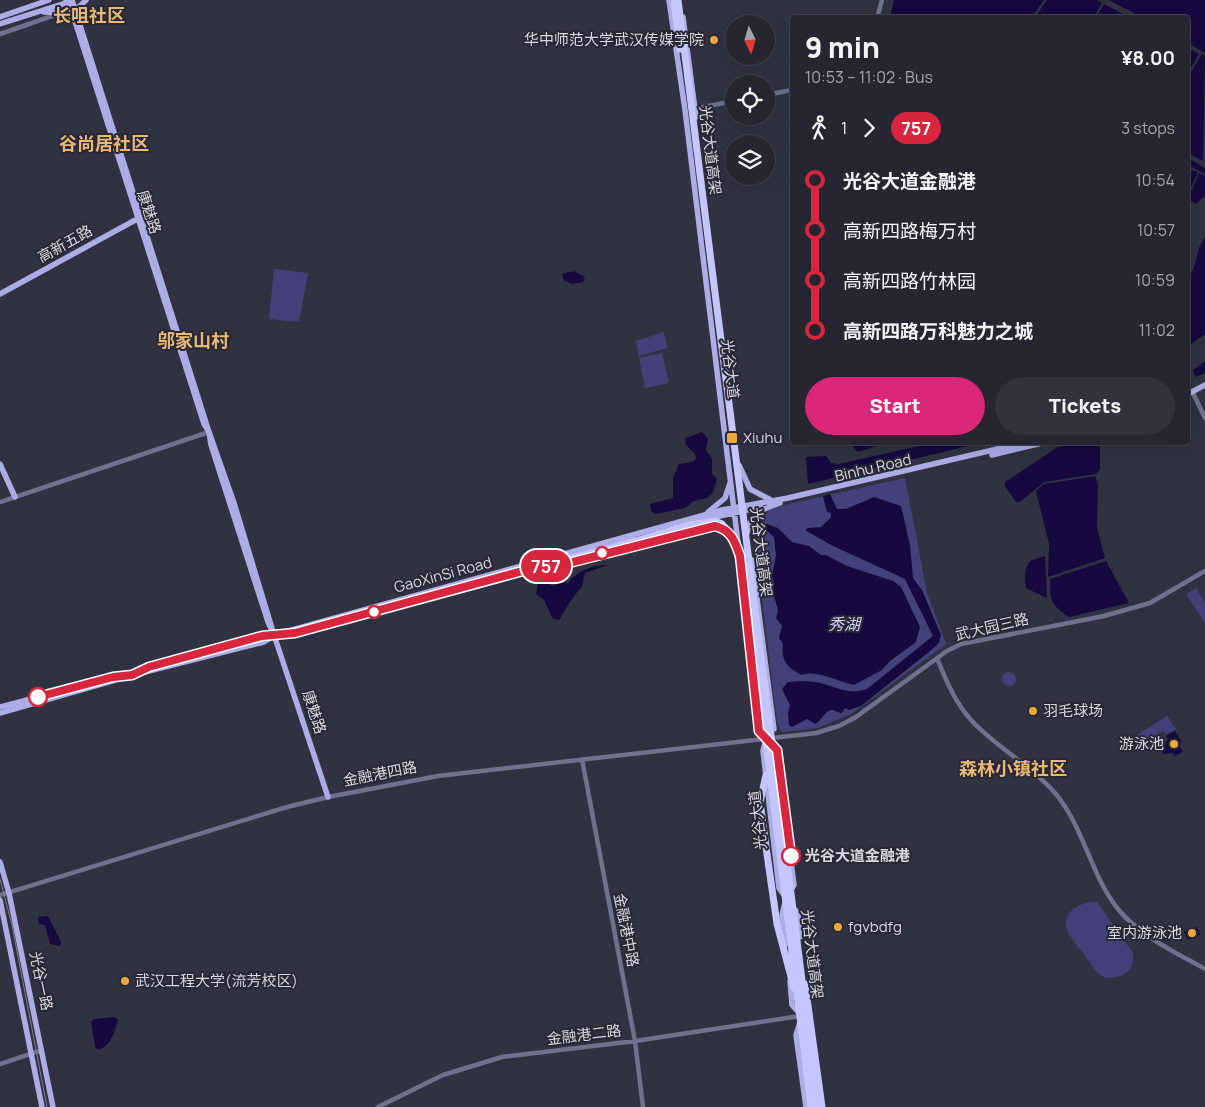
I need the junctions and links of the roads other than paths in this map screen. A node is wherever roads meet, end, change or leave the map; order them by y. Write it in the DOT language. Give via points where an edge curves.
graph roads {
  1 [pos="49,0"];
  2 [pos="86,0"];
  3 [pos="669,0"];
  4 [pos="882,0"];
  5 [pos="70,1"];
  6 [pos="678,1"];
  7 [pos="34,12"];
  8 [pos="63,12"];
  9 [pos="878,15"];
  10 [pos="0,17"];
  11 [pos="77,20"];
  12 [pos="0,24"];
  13 [pos="0,34"];
  14 [pos="790,90"];
  15 [pos="775,93"];
  16 [pos="725,103"];
  17 [pos="695,109"];
  18 [pos="685,110"];
  19 [pos="140,218"];
  20 [pos="0,294"];
  21 [pos="1205,386"];
  22 [pos="1190,394"];
  23 [pos="1205,418"];
  24 [pos="209,432"];
  25 [pos="1014,445"];
  26 [pos="1032,445"];
  27 [pos="737,458"];
  28 [pos="0,464"];
  29 [pos="0,470"];
  30 [pos="729,471"];
  31 [pos="14,497"];
  32 [pos="780,501"];
  33 [pos="0,502"];
  34 [pos="745,508"];
  35 [pos="734,510"];
  36 [pos="701,516"];
  37 [pos="747,533"];
  38 [pos="740,556"];
  39 [pos="541,566"];
  40 [pos="1205,571"];
  41 [pos="748,594"];
  42 [pos="274,635"];
  43 [pos="937,658"];
  44 [pos="132,675"];
  45 [pos="0,707"];
  46 [pos="0,713"];
  47 [pos="767,737"];
  48 [pos="582,759"];
  49 [pos="766,775"];
  50 [pos="328,797"];
  51 [pos="0,862"];
  52 [pos="9,893"];
  53 [pos="0,895"];
  54 [pos="786,898"];
  55 [pos="0,900"];
  56 [pos="1205,969"];
  57 [pos="803,974"];
  58 [pos="799,1002"];
  59 [pos="802,1016"];
  60 [pos="635,1041"];
  61 [pos="42,1050"];
  62 [pos="32,1054"];
  63 [pos="0,1064"];
  64 [pos="42,1107"];
  65 [pos="53,1107"];
  66 [pos="378,1107"];
  67 [pos="643,1107"];
  68 [pos="806,1107"];
  69 [pos="811,1107"];
  70 [pos="818,1107"];
  71 [pos="822,1107"];
  1 -- 10 [label="main road"];
  2 -- 11 [label="main road" via="79,7"];
  3 -- 18 [label="main road, 光谷大道"];
  4 -- 9 [label="street"];
  5 -- 7 [label="main road"];
  5 -- 11 [label="main road, 康魅路"];
  6 -- 17 [label="main road, 光谷大道"];
  6 -- 41 [label="highway, 光谷大道高架, bridge"];
  6 -- 70 [label="highway, 光谷大道高架, bridge"];
  7 -- 8 [label="main road"];
  7 -- 12 [label="main road"];
  8 -- 11 [label="main road"];
  8 -- 13 [label="street"];
  11 -- 19 [label="main road, 康魅路"];
  14 -- 15 [label="street"];
  16 -- 17 [label="street"];
  17 -- 18 [label="street"];
  17 -- 27 [label="main road, 光谷大道"];
  18 -- 30 [label="main road, 光谷大道"];
  19 -- 20 [label="main road, 高新五路"];
  19 -- 24 [label="main road, 康魅路"];
  21 -- 22 [label="main road"];
  22 -- 23 [label="street"];
  24 -- 31 [label="street"];
  24 -- 42 [label="main road, 康魅路"];
  25 -- 32 [label="main road, Binhu Road"];
  26 -- 32 [label="main road, Binhu Road"];
  27 -- 32 [label="main road" via="750,489 765,499"];
  27 -- 34 [label="main road, 光谷大道"];
  28 -- 31 [label="main road"];
  29 -- 31 [label="main road"];
  30 -- 35 [label="main road, 光谷大道"];
  30 -- 36 [label="main road" via="730,483 725,498"];
  31 -- 33 [label="street"];
  32 -- 34 [label="main road, Binhu Road"];
  32 -- 37 [label="main road" via="760,510 753,517"];
  34 -- 35 [label="main road, Binhu Road"];
  34 -- 37 [label="main road, 光谷大道"];
  35 -- 36 [label="main road, GaoXinSi Road"];
  35 -- 38 [label="main road, 光谷大道"];
  35 -- 39 [label="main road, GaoXinSi Road" via="566,556"];
  36 -- 42 [label="main road, GaoXinSi Road"];
  37 -- 47 [label="main road, 光谷大道" via="774,730"];
  38 -- 39 [label="main road, GaoXinSi Road" via="733,538 722,528 707,526 561,565"];
  38 -- 47 [label="main road, 光谷大道" via="759,731"];
  39 -- 41 [label="highway, bridge" via="689,525 715,522 722,524 732,535"];
  39 -- 42 [label="main road, GaoXinSi Road" via="295,633"];
  40 -- 43 [label="street, 武大园三路" via="1150,603 1104,616 962,644"];
  41 -- 58 [label="highway, 光谷大道高架, bridge"];
  42 -- 44 [label="main road, GaoXinSi Road" via="264,642"];
  42 -- 50 [label="main road, 康魅路"];
  43 -- 47 [label="street, 武大园三路" via="839,726 816,733"];
  43 -- 56 [label="street" via="953,695 972,721 1042,779 1064,804 1118,908 1134,926"];
  44 -- 45 [label="main road, GaoXinSi Road" via="113,677"];
  44 -- 46 [label="main road, GaoXinSi Road"];
  47 -- 48 [label="street, 金融港四路"];
  47 -- 49 [label="main road, 光谷大道" via="763,751"];
  47 -- 54 [label="main road, 光谷大道" via="777,750 791,856 794,885"];
  48 -- 50 [label="street, 金融港四路" via="438,776"];
  48 -- 60 [label="street, 金融港中路"];
  49 -- 54 [label="main road, 光谷大道" via="779,888"];
  49 -- 58 [label="highway, bridge" via="760,802 777,924"];
  50 -- 52 [label="street, 金融港四路"];
  51 -- 52 [label="main road, 光谷一路"];
  52 -- 53 [label="street, 金融港四路"];
  52 -- 61 [label="main road, 光谷一路"];
  54 -- 57 [label="main road, 光谷大道" via="798,913"];
  54 -- 59 [label="main road, 光谷大道" via="782,915 792,1005"];
  55 -- 62 [label="main road, 光谷一路"];
  57 -- 59 [label="main road, 光谷大道" via="806,1003"];
  57 -- 71 [label="highway"];
  58 -- 69 [label="highway, 光谷大道高架, bridge"];
  59 -- 60 [label="street, 金融港二路"];
  59 -- 68 [label="main road, 光谷大道" via="796,1035"];
  59 -- 71 [label="main road, 光谷大道" via="810,1033"];
  60 -- 66 [label="street, 金融港二路" via="502,1057 472,1064"];
  60 -- 67 [label="street, 金融港中路"];
  61 -- 62 [label="street"];
  61 -- 65 [label="main road, 光谷一路"];
  62 -- 63 [label="street"];
  62 -- 64 [label="main road, 光谷一路"];
}
